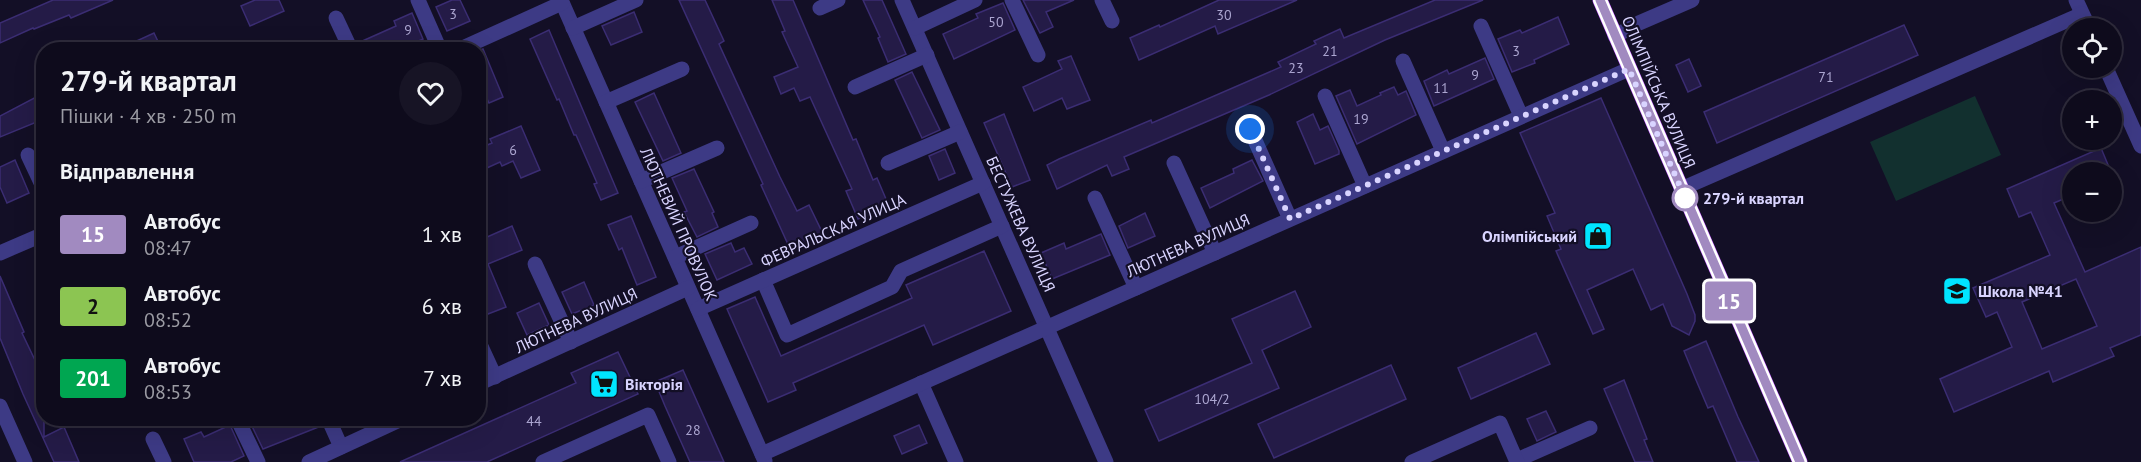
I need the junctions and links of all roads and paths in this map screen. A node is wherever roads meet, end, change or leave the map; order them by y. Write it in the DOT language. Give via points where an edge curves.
graph roads {
  1 [pos="418,0"];
  2 [pos="636,0"];
  3 [pos="838,0"];
  4 [pos="902,0"];
  5 [pos="975,0"];
  6 [pos="1012,0"];
  7 [pos="1102,0"];
  8 [pos="1600,0"];
  9 [pos="1692,0"];
  10 [pos="562,2"];
  11 [pos="2079,7"];
  12 [pos="820,8"];
  13 [pos="336,18"];
  14 [pos="1112,21"];
  15 [pos="1481,26"];
  16 [pos="573,28"];
  17 [pos="915,28"];
  18 [pos="1615,36"];
  19 [pos="347,42"];
  20 [pos="436,42"];
  21 [pos="475,42"];
  22 [pos="927,55"];
  23 [pos="1038,55"];
  24 [pos="1403,61"];
  25 [pos="682,69"];
  26 [pos="1629,69"];
  27 [pos="2110,78"];
  28 [pos="855,87"];
  29 [pos="1325,96"];
  30 [pos="606,102"];
  31 [pos="1521,116"];
  32 [pos="1250,129"];
  33 [pos="960,132"];
  34 [pos="2141,146"];
  35 [pos="717,148"];
  36 [pos="1443,151"];
  37 [pos="28,154"];
  38 [pos="888,163"];
  39 [pos="1174,163"];
  40 [pos="36,172"];
  41 [pos="641,181"];
  42 [pos="983,183"];
  43 [pos="1365,186"];
  44 [pos="1681,189"];
  45 [pos="1095,198"];
  46 [pos="1290,219"];
  47 [pos="750,223"];
  48 [pos="1002,226"];
  49 [pos="36,237"];
  50 [pos="0,253"];
  51 [pos="1215,253"];
  52 [pos="675,257"];
  53 [pos="535,264"];
  54 [pos="763,280"];
  55 [pos="688,288"];
  56 [pos="1136,288"];
  57 [pos="698,309"];
  58 [pos="1047,327"];
  59 [pos="571,342"];
  60 [pos="486,357"];
  61 [pos="495,377"];
  62 [pos="486,381"];
  63 [pos="921,383"];
  64 [pos="0,406"];
  65 [pos="241,426"];
  66 [pos="332,426"];
  67 [pos="387,426"];
  68 [pos="1590,428"];
  69 [pos="153,439"];
  70 [pos="341,447"];
  71 [pos="764,458"];
  72 [pos="1517,461"];
  73 [pos="25,462"];
  74 [pos="164,462"];
  75 [pos="258,462"];
  76 [pos="309,462"];
  77 [pos="543,462"];
  78 [pos="669,462"];
  79 [pos="956,462"];
  80 [pos="1106,462"];
  81 [pos="1412,462"];
  82 [pos="1800,462"];
  1 -- 20 [label="street"];
  2 -- 16 [label="street"];
  3 -- 12 [label="street"];
  4 -- 17 [label="street, БЕСТУЖЕВА ВУЛИЦЯ"];
  5 -- 17 [label="street"];
  6 -- 23 [label="street"];
  7 -- 14 [label="street"];
  8 -- 18 [label="main road, ОЛІМПІЙСЬКА ВУЛИЦЯ"];
  9 -- 18 [label="street"];
  10 -- 16 [label="street, ЛЮТНЕВИЙ ПРОВУЛОК"];
  10 -- 21 [label="street"];
  11 -- 44 [label="street"];
  13 -- 19 [label="street"];
  15 -- 31 [label="street"];
  16 -- 30 [label="street, ЛЮТНЕВИЙ ПРОВУЛОК"];
  17 -- 22 [label="street, БЕСТУЖЕВА ВУЛИЦЯ"];
  18 -- 26 [label="main road, ОЛІМПІЙСЬКА ВУЛИЦЯ"];
  22 -- 28 [label="street"];
  22 -- 33 [label="street, БЕСТУЖЕВА ВУЛИЦЯ"];
  24 -- 36 [label="street"];
  25 -- 30 [label="street"];
  26 -- 31 [label="street, ЛЮТНЕВА ВУЛИЦЯ"];
  26 -- 44 [label="main road, ОЛІМПІЙСЬКА ВУЛИЦЯ"];
  27 -- 34 [label="street"];
  29 -- 43 [label="street"];
  30 -- 41 [label="street, ЛЮТНЕВИЙ ПРОВУЛОК"];
  31 -- 36 [label="street, ЛЮТНЕВА ВУЛИЦЯ"];
  32 -- 46 [label="street"];
  33 -- 38 [label="street"];
  33 -- 42 [label="street, БЕСТУЖЕВА ВУЛИЦЯ"];
  35 -- 41 [label="street"];
  36 -- 43 [label="street, ЛЮТНЕВА ВУЛИЦЯ"];
  37 -- 40 [label="street"];
  39 -- 51 [label="street"];
  41 -- 52 [label="street, ЛЮТНЕВИЙ ПРОВУЛОК"];
  42 -- 48 [label="street, БЕСТУЖЕВА ВУЛИЦЯ"];
  42 -- 54 [label="street, ФЕВРАЛЬСКАЯ УЛИЦА"];
  43 -- 46 [label="street, ЛЮТНЕВА ВУЛИЦЯ"];
  44 -- 82 [label="main road, ОЛІМПІЙСЬКА ВУЛИЦЯ"];
  45 -- 56 [label="street"];
  46 -- 51 [label="street, ЛЮТНЕВА ВУЛИЦЯ"];
  47 -- 52 [label="street"];
  48 -- 54 [label="street" via="901,271 892,287 787,335"];
  48 -- 58 [label="street, БЕСТУЖЕВА ВУЛИЦЯ"];
  49 -- 50 [label="street"];
  51 -- 56 [label="street, ЛЮТНЕВА ВУЛИЦЯ"];
  52 -- 55 [label="street, ЛЮТНЕВИЙ ПРОВУЛОК"];
  53 -- 59 [label="street"];
  54 -- 57 [label="street, ФЕВРАЛЬСКАЯ УЛИЦА"];
  55 -- 57 [label="street, ЛЮТНЕВИЙ ПРОВУЛОК"];
  55 -- 59 [label="street, ЛЮТНЕВА ВУЛИЦЯ"];
  56 -- 58 [label="street, ЛЮТНЕВА ВУЛИЦЯ"];
  57 -- 71 [label="street, ЛЮТНЕВИЙ ПРОВУЛОК"];
  58 -- 63 [label="street, ЛЮТНЕВА ВУЛИЦЯ"];
  58 -- 80 [label="street, БЕСТУЖЕВА ВУЛИЦЯ"];
  59 -- 61 [label="street, ЛЮТНЕВА ВУЛИЦЯ"];
  60 -- 61 [label="street"];
  61 -- 62 [label="street, ЛЮТНЕВА ВУЛИЦЯ"];
  63 -- 71 [label="street, ЛЮТНЕВА ВУЛИЦЯ"];
  63 -- 79 [label="street"];
  64 -- 73 [label="street"];
  65 -- 75 [label="street"];
  66 -- 70 [label="street"];
  67 -- 70 [label="street"];
  68 -- 72 [label="street"];
  69 -- 74 [label="street"];
  70 -- 76 [label="street"];
  72 -- 81 [label="street" via="1500,423"];
  77 -- 78 [label="street" via="648,415"];
}
